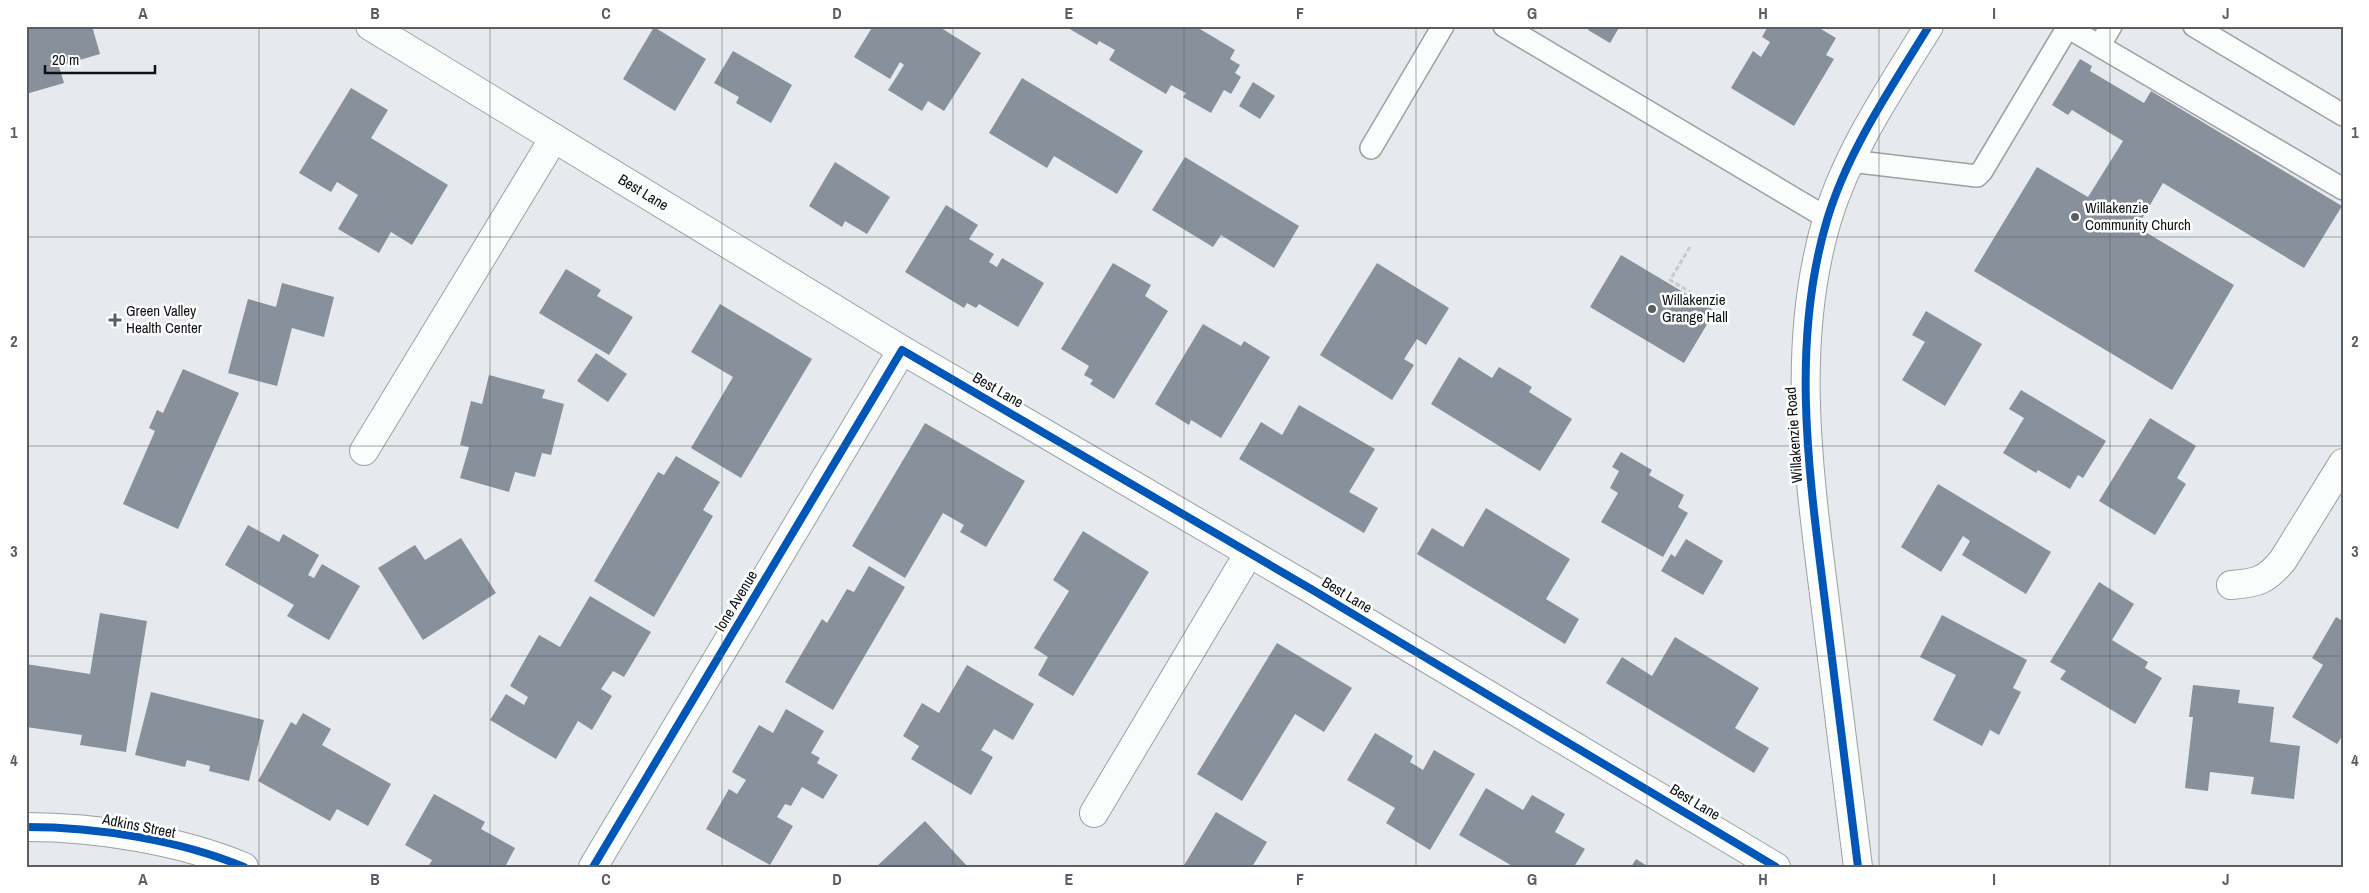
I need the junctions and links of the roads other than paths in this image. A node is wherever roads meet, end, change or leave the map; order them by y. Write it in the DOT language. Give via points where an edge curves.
graph roads {
  1 [pos="370,26"];
  2 [pos="1443,26"];
  3 [pos="1504,26"];
  4 [pos="1929,26"];
  5 [pos="2111,26"];
  6 [pos="2194,26"];
  7 [pos="2100,45"];
  8 [pos="2343,115"];
  9 [pos="554,138"];
  10 [pos="1371,148"];
  11 [pos="1850,161"];
  12 [pos="2343,189"];
  13 [pos="1828,218"];
  14 [pos="902,350"];
  15 [pos="364,451"];
  16 [pos="2343,463"];
  17 [pos="1249,553"];
  18 [pos="2231,585"];
  19 [pos="1094,813"];
  20 [pos="26,827"];
  21 [pos="244,867"];
  22 [pos="593,867"];
  23 [pos="1776,867"];
  24 [pos="1858,867"];
  1 -- 9 [label="street, Best Lane"];
  2 -- 10 [label="lane"];
  3 -- 13 [label="lane"];
  4 -- 11 [label="street, Willakenzie Road"];
  5 -- 7 [label="lane"];
  6 -- 8 [label="lane"];
  7 -- 11 [label="lane" via="2074,31 2063,35 1977,176"];
  7 -- 12 [label="lane"];
  9 -- 14 [label="street, Best Lane"];
  9 -- 15 [label="street"];
  11 -- 13 [label="street, Willakenzie Road"];
  13 -- 24 [label="street, Willakenzie Road" via="1815,265 1804,370 1814,521"];
  14 -- 17 [label="street, Best Lane"];
  14 -- 22 [label="street, Ione Avenue"];
  16 -- 18 [label="street" via="2274,571 2254,583"];
  17 -- 19 [label="street"];
  17 -- 23 [label="street, Best Lane"];
  20 -- 21 [label="street, Adkins Street" via="84,830 142,839"];
}
